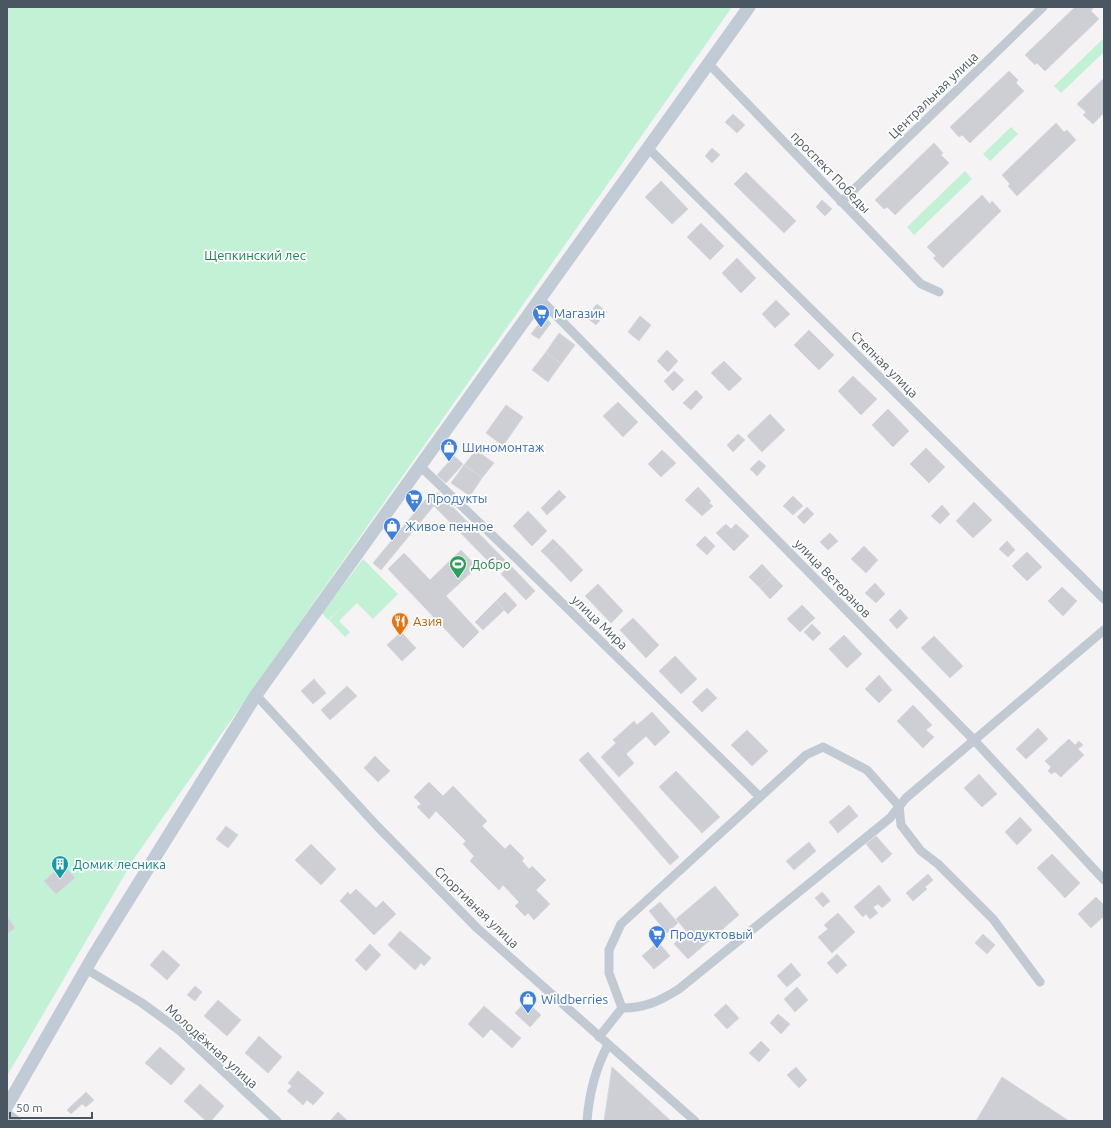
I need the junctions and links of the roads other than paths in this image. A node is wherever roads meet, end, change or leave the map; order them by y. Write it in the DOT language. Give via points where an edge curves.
graph roads {
  1 [pos="749,7"];
  2 [pos="1043,7"];
  3 [pos="708,63"];
  4 [pos="648,148"];
  5 [pos="841,202"];
  6 [pos="939,292"];
  7 [pos="539,298"];
  8 [pos="420,466"];
  9 [pos="1104,599"];
  10 [pos="1104,630"];
  11 [pos="256,695"];
  12 [pos="974,740"];
  13 [pos="760,797"];
  14 [pos="899,806"];
  15 [pos="1104,880"];
  16 [pos="86,969"];
  17 [pos="1040,982"];
  18 [pos="622,1008"];
  19 [pos="599,1037"];
  20 [pos="608,1045"];
  21 [pos="7,1106"];
  22 [pos="7,1113"];
  23 [pos="17,1121"];
  24 [pos="277,1121"];
  25 [pos="587,1121"];
  26 [pos="695,1121"];
  1 -- 3 [label="main road"];
  2 -- 5 [label="street, Центральная улица"];
  3 -- 4 [label="main road"];
  3 -- 5 [label="street, проспект Победы"];
  4 -- 7 [label="main road"];
  4 -- 9 [label="street, Степная улица"];
  5 -- 6 [label="street, проспект Победы" via="921,284"];
  7 -- 8 [label="main road"];
  7 -- 12 [label="street, улица Ветеранов"];
  8 -- 11 [label="main road"];
  8 -- 13 [label="street, улица Мира"];
  10 -- 12 [label="street"];
  11 -- 16 [label="main road"];
  11 -- 19 [label="street, Спортивная улица" via="378,827 477,928"];
  12 -- 14 [label="street"];
  12 -- 15 [label="street, улица Ветеранов"];
  13 -- 14 [label="street" via="806,755 823,748 868,770"];
  13 -- 18 [label="street" via="621,924 609,950 610,973"];
  14 -- 17 [label="street" via="901,825 921,851 938,864 993,919"];
  14 -- 18 [label="street" via="890,818 679,989 659,1001 638,1008"];
  16 -- 21 [label="main road"];
  16 -- 24 [label="street, Молодёжная улица" via="130,995 179,1030"];
  18 -- 19 [label="street"];
  19 -- 20 [label="street, Спортивная улица"];
  20 -- 25 [label="street" via="601,1057"];
  20 -- 26 [label="street, Спортивная улица"];
  22 -- 23 [label="street"];
}
